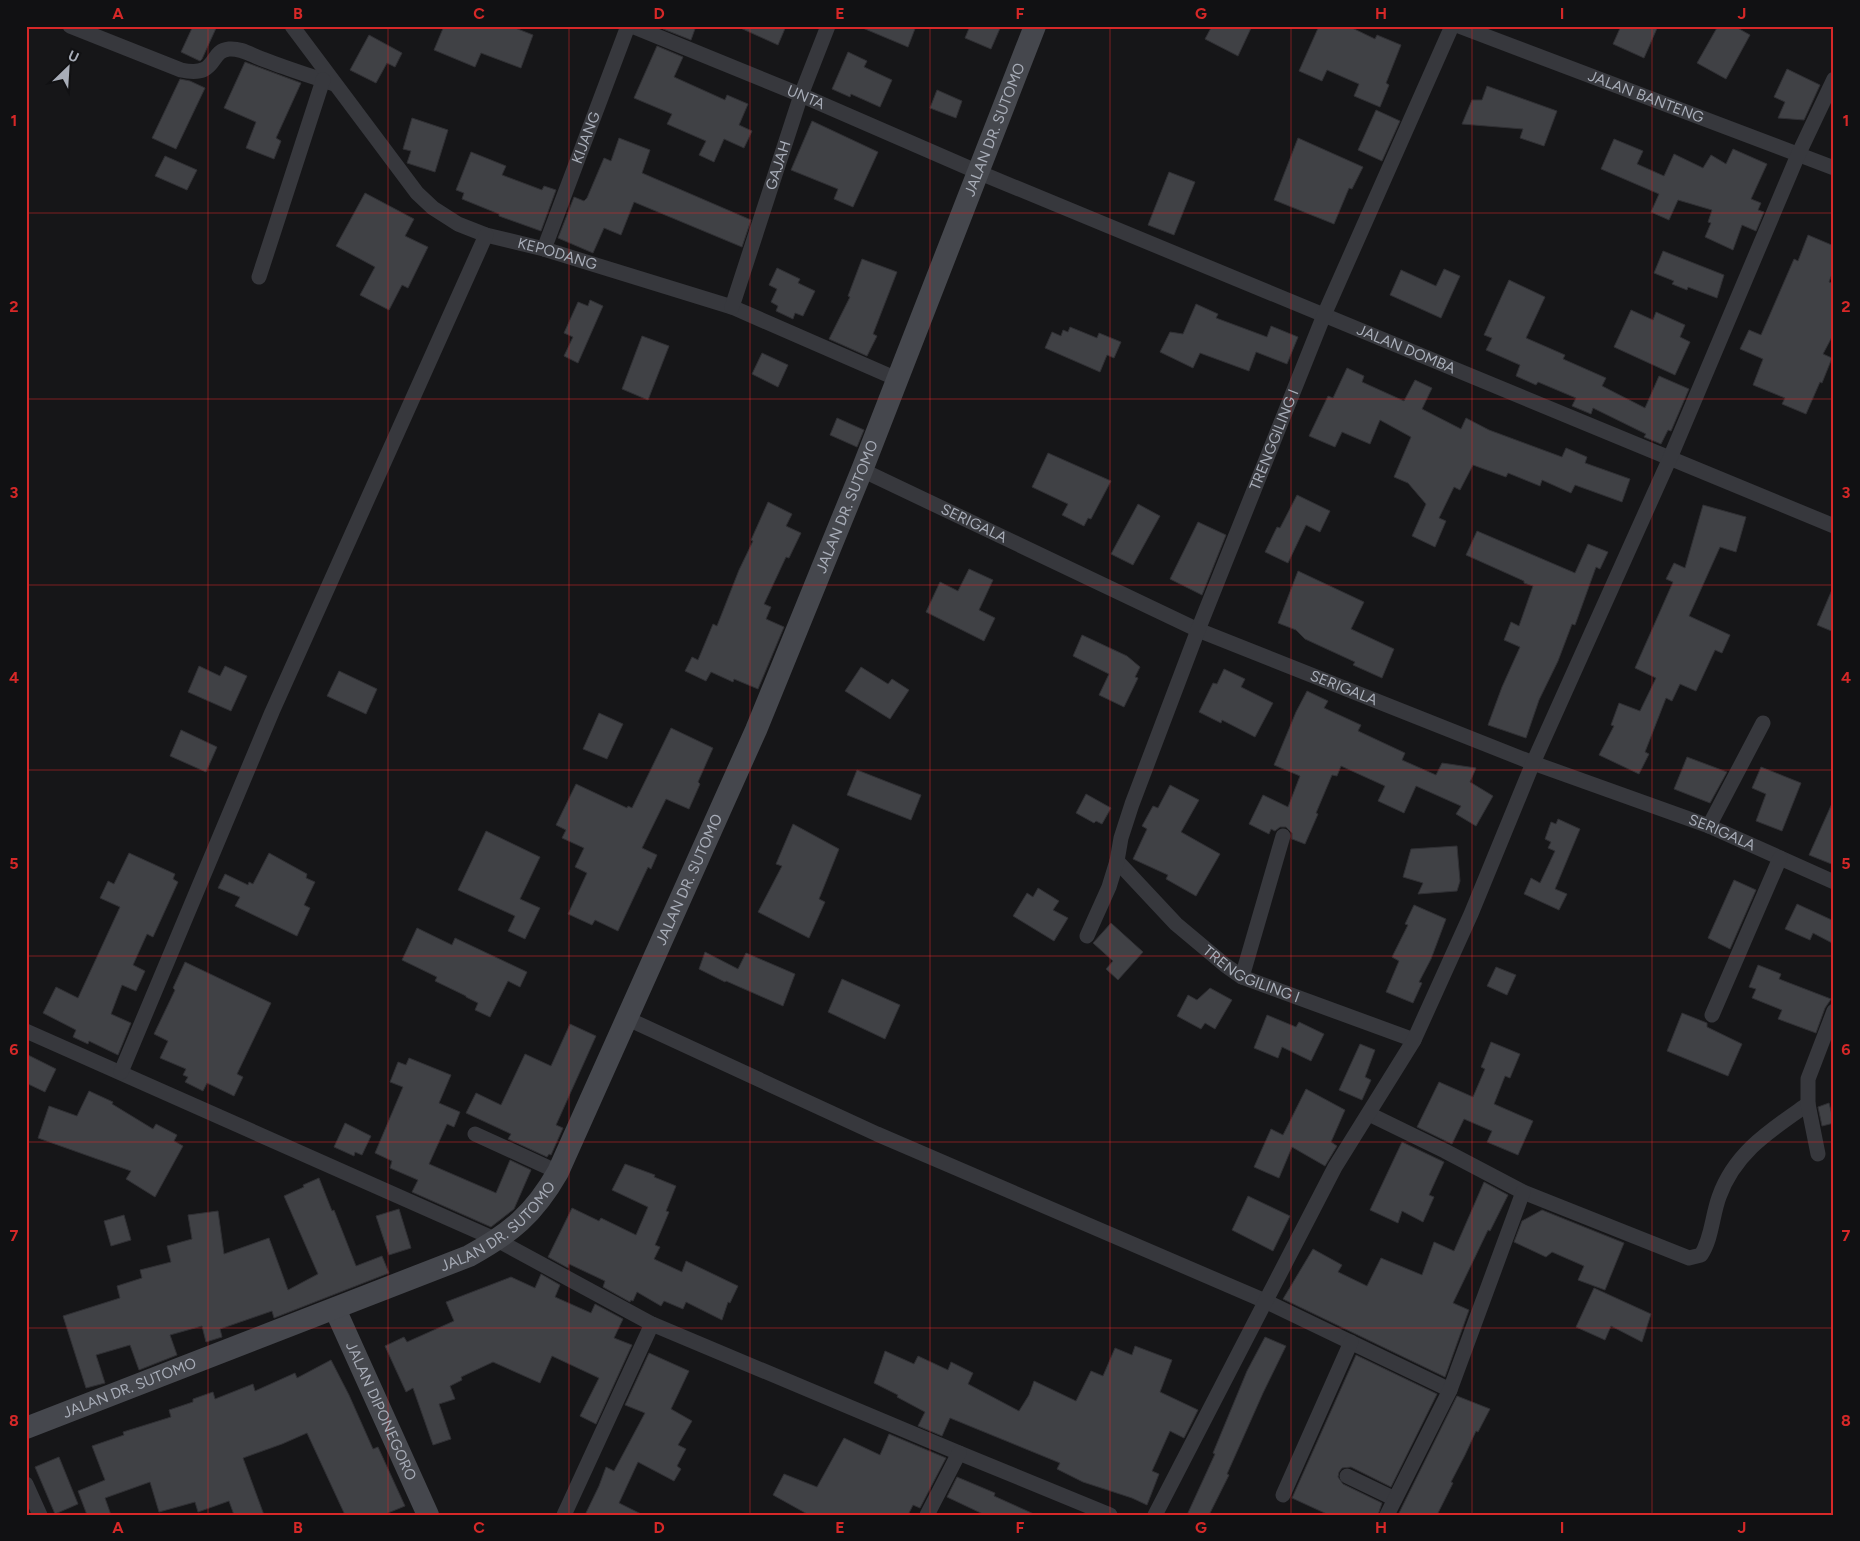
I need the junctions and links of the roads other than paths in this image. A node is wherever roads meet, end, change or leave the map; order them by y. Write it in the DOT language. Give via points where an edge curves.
graph roads {
  1 [pos="70,26"];
  2 [pos="292,26"];
  3 [pos="628,26"];
  4 [pos="632,26"];
  5 [pos="828,26"];
  6 [pos="1035,26"];
  7 [pos="1452,26"];
  8 [pos="1459,26"];
  9 [pos="1834,79"];
  10 [pos="329,82"];
  11 [pos="801,95"];
  12 [pos="1798,154"];
  13 [pos="1834,168"];
  14 [pos="978,172"];
  15 [pos="486,235"];
  16 [pos="544,249"];
  17 [pos="259,277"];
  18 [pos="732,307"];
  19 [pos="1324,315"];
  20 [pos="897,379"];
  21 [pos="1670,458"];
  22 [pos="862,470"];
  23 [pos="1834,526"];
  24 [pos="1198,630"];
  25 [pos="1763,723"];
  26 [pos="1534,763"];
  27 [pos="1709,826"];
  28 [pos="1283,836"];
  29 [pos="1780,858"];
  30 [pos="1117,862"];
  31 [pos="1834,882"];
  32 [pos="1087,936"];
  33 [pos="1242,977"];
  34 [pos="1834,1011"];
  35 [pos="1712,1015"];
  36 [pos="628,1019"];
  37 [pos="26,1031"];
  38 [pos="1414,1040"];
  39 [pos="121,1072"];
  40 [pos="1808,1104"];
  41 [pos="1369,1114"];
  42 [pos="475,1134"];
  43 [pos="1818,1154"];
  44 [pos="558,1172"];
  45 [pos="1523,1192"];
  46 [pos="498,1240"];
  47 [pos="1266,1301"];
  48 [pos="335,1309"];
  49 [pos="652,1324"];
  50 [pos="1351,1342"];
  51 [pos="1450,1390"];
  52 [pos="26,1428"];
  53 [pos="959,1453"];
  54 [pos="1347,1476"];
  55 [pos="26,1484"];
  56 [pos="1284,1495"];
  57 [pos="1395,1499"];
  58 [pos="40,1515"];
  59 [pos="428,1515"];
  60 [pos="564,1515"];
  61 [pos="928,1515"];
  62 [pos="1110,1515"];
  63 [pos="1154,1515"];
  64 [pos="1387,1515"];
  1 -- 10 [label="street" via="194,73 207,69 226,49 240,49"];
  2 -- 10 [label="street, KEPODANG"];
  3 -- 16 [label="street, KIJANG"];
  4 -- 11 [label="street, UNTA"];
  5 -- 11 [label="street, GAJAH"];
  6 -- 14 [label="street, JALAN DR. SUTOMO"];
  7 -- 19 [label="street, TRENGGILING I"];
  8 -- 12 [label="street, JALAN BANTENG"];
  9 -- 12 [label="street"];
  10 -- 15 [label="street, KEPODANG" via="417,193 458,224"];
  10 -- 17 [label="street"];
  11 -- 14 [label="street, UNTA"];
  11 -- 18 [label="street, GAJAH"];
  12 -- 13 [label="street, JALAN BANTENG"];
  12 -- 21 [label="street"];
  14 -- 19 [label="street, JALAN DOMBA"];
  14 -- 20 [label="street, JALAN DR. SUTOMO"];
  15 -- 16 [label="street, KEPODANG"];
  15 -- 39 [label="street" via="272,712"];
  16 -- 18 [label="street, KEPODANG"];
  18 -- 20 [label="street, KEPODANG"];
  19 -- 21 [label="street, JALAN DOMBA"];
  19 -- 24 [label="street, TRENGGILING I"];
  20 -- 22 [label="street, JALAN DR. SUTOMO"];
  21 -- 23 [label="street, JALAN DOMBA"];
  21 -- 26 [label="street"];
  22 -- 24 [label="street, SERIGALA"];
  22 -- 36 [label="street, JALAN DR. SUTOMO" via="756,730"];
  24 -- 26 [label="street, SERIGALA"];
  24 -- 30 [label="street, TRENGGILING I" via="1132,804"];
  25 -- 27 [label="street"];
  26 -- 27 [label="street, SERIGALA"];
  26 -- 38 [label="street"];
  27 -- 29 [label="street, SERIGALA"];
  28 -- 33 [label="street"];
  29 -- 31 [label="street, SERIGALA"];
  29 -- 35 [label="street"];
  30 -- 32 [label="street, TRENGGILING I"];
  30 -- 33 [label="street, TRENGGILING I" via="1176,924"];
  33 -- 38 [label="street, TRENGGILING I"];
  34 -- 40 [label="street" via="1808,1079"];
  36 -- 44 [label="street, JALAN DR. SUTOMO"];
  36 -- 47 [label="street" via="877,1134"];
  37 -- 39 [label="street"];
  38 -- 41 [label="street"];
  39 -- 46 [label="street"];
  40 -- 43 [label="street"];
  40 -- 45 [label="street" via="1772,1129 1730,1171 1719,1197 1708,1245 1701,1255 1689,1258"];
  41 -- 45 [label="street"];
  41 -- 47 [label="street" via="1335,1167"];
  42 -- 44 [label="street"];
  44 -- 46 [label="street, JALAN DR. SUTOMO" via="525,1219"];
  45 -- 51 [label="street"];
  46 -- 48 [label="street, JALAN DR. SUTOMO" via="469,1256"];
  46 -- 49 [label="street"];
  47 -- 50 [label="street"];
  47 -- 63 [label="street"];
  48 -- 52 [label="street, JALAN DR. SUTOMO"];
  48 -- 59 [label="street, JALAN DIPONEGORO"];
  49 -- 53 [label="street"];
  49 -- 60 [label="street"];
  50 -- 51 [label="street"];
  50 -- 56 [label="street"];
  51 -- 57 [label="street"];
  53 -- 61 [label="street"];
  53 -- 62 [label="street"];
  54 -- 57 [label="street"];
  55 -- 58 [label="street"];
  57 -- 64 [label="street"];
}
